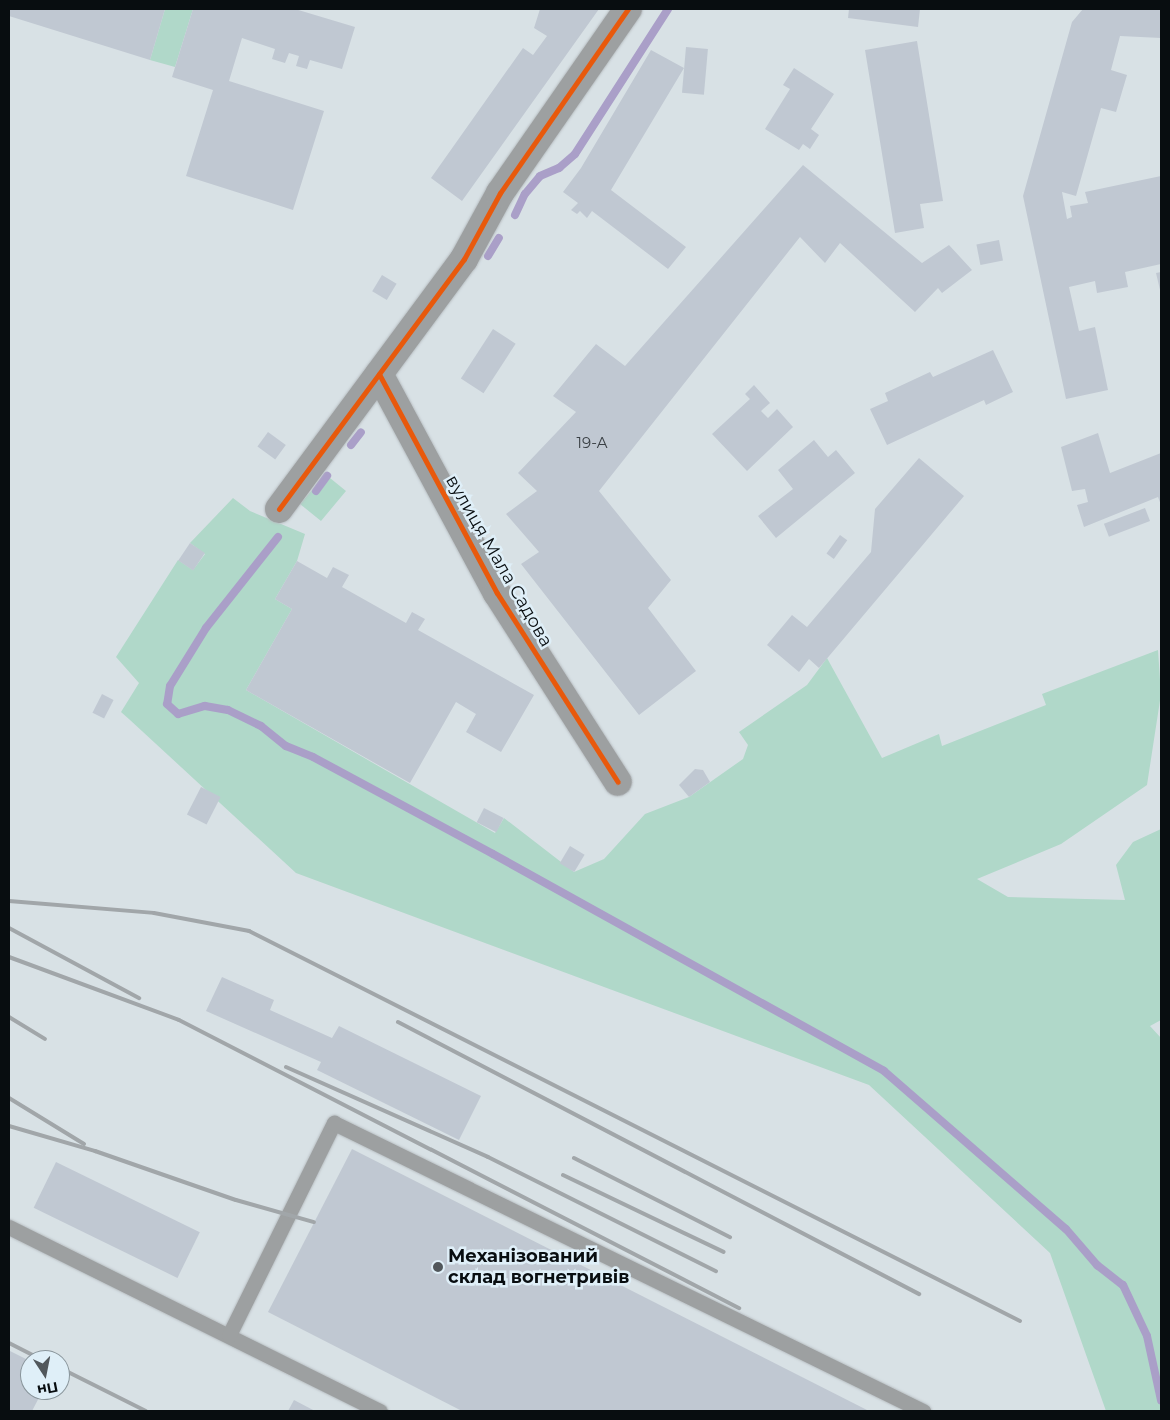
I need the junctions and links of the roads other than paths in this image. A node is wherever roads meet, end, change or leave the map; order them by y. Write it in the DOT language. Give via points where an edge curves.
graph roads {
  1 [pos="628,9"];
  2 [pos="379,374"];
  3 [pos="279,509"];
  4 [pos="618,782"];
  5 [pos="9,1227"];
  6 [pos="229,1335"];
  7 [pos="380,1411"];
  8 [pos="923,1411"];
  1 -- 2 [label="street" via="500,193 464,259"];
  2 -- 3 [label="street"];
  2 -- 4 [label="street, вулиця Мала Садова" via="497,593"];
  5 -- 6 [label="lane"];
  6 -- 7 [label="lane"];
  6 -- 8 [label="lane" via="334,1123"];
}
